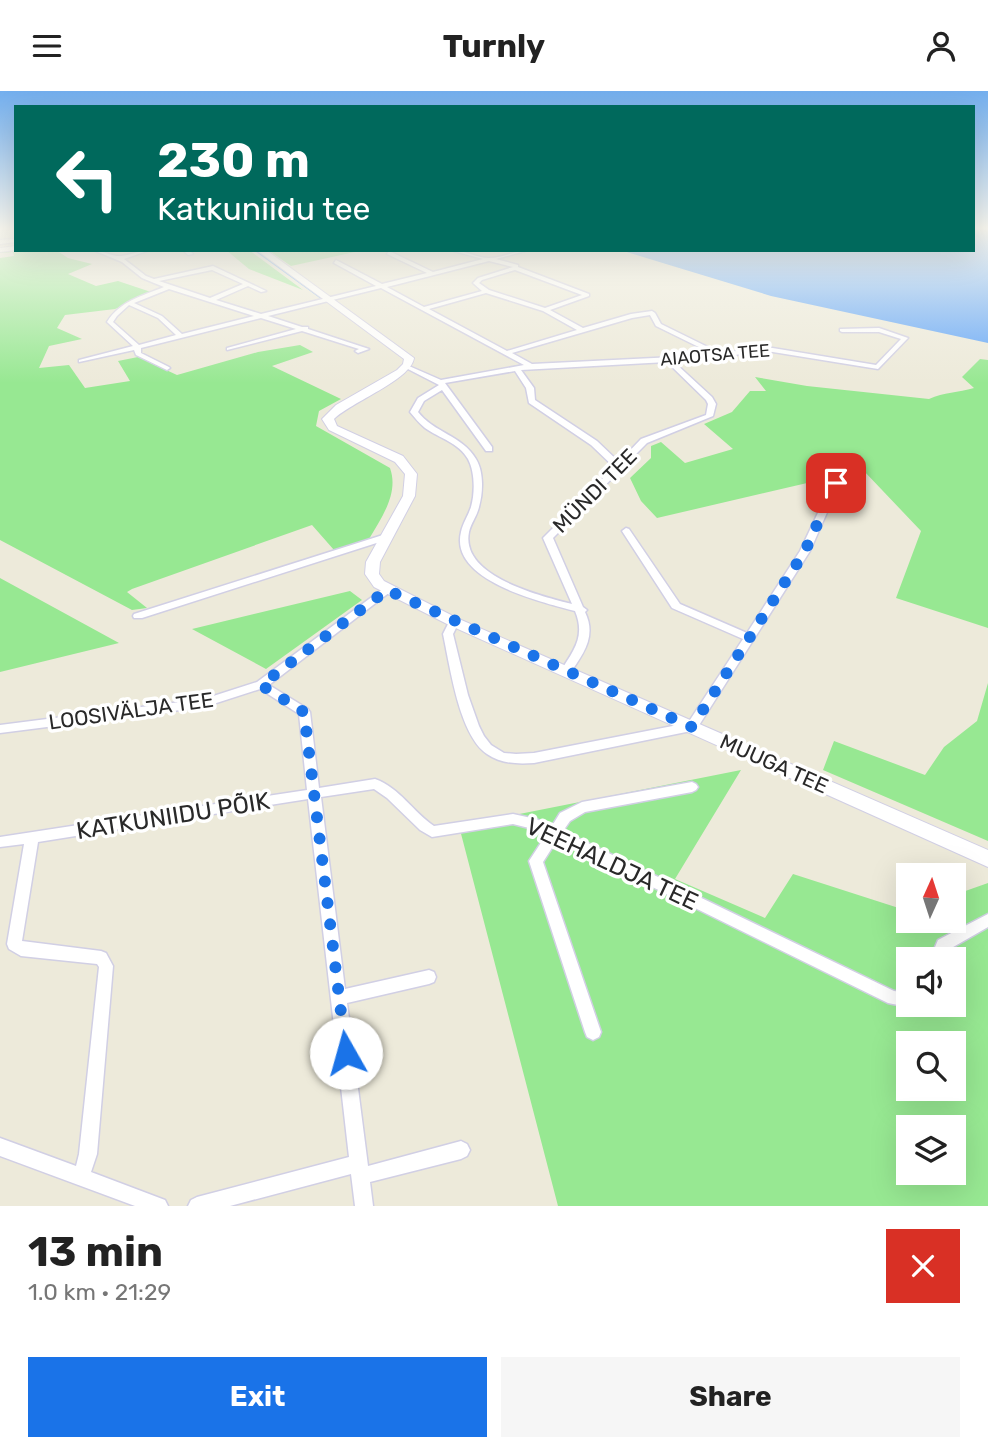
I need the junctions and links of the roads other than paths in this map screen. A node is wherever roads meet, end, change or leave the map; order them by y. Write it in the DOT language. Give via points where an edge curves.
graph roads {
  1 [pos="150,279"];
  2 [pos="162,279"];
  3 [pos="237,279"];
  4 [pos="301,279"];
  5 [pos="365,279"];
  6 [pos="412,279"];
  7 [pos="480,279"];
  8 [pos="544,279"];
  9 [pos="153,281"];
  10 [pos="248,284"];
  11 [pos="170,287"];
  12 [pos="380,287"];
  13 [pos="263,291"];
  14 [pos="486,291"];
  15 [pos="329,299"];
  16 [pos="211,300"];
  17 [pos="129,303"];
  18 [pos="422,309"];
  19 [pos="545,310"];
  20 [pos="262,315"];
  21 [pos="306,328"];
  22 [pos="582,330"];
  23 [pos="842,330"];
  24 [pos="180,336"];
  25 [pos="137,346"];
  26 [pos="229,349"];
  27 [pos="358,351"];
  28 [pos="506,353"];
  29 [pos="720,355"];
  30 [pos="669,360"];
  31 [pos="81,361"];
  32 [pos="531,366"];
  33 [pos="407,367"];
  34 [pos="167,368"];
  35 [pos="517,369"];
  36 [pos="440,384"];
  37 [pos="489,449"];
  38 [pos="618,465"];
  39 [pos="836,483"];
  40 [pos="626,531"];
  41 [pos="386,537"];
  42 [pos="387,590"];
  43 [pos="582,610"];
  44 [pos="138,616"];
  45 [pos="454,622"];
  46 [pos="749,638"];
  47 [pos="565,672"];
  48 [pos="261,685"];
  49 [pos="692,727"];
  50 [pos="0,729"];
  51 [pos="692,787"];
  52 [pos="315,794"];
  53 [pos="554,832"];
  54 [pos="32,837"];
  55 [pos="0,842"];
  56 [pos="988,859"];
  57 [pos="988,920"];
  58 [pos="942,947"];
  59 [pos="429,977"];
  60 [pos="339,997"];
  61 [pos="896,998"];
  62 [pos="593,1032"];
  63 [pos="0,1147"];
  64 [pos="461,1150"];
  65 [pos="360,1170"];
  66 [pos="81,1177"];
  67 [pos="159,1206"];
  68 [pos="197,1206"];
  69 [pos="364,1206"];
  1 -- 9 [label="street"];
  2 -- 9 [label="street"];
  3 -- 10 [label="street"];
  4 -- 15 [label="street"];
  5 -- 12 [label="street"];
  6 -- 12 [label="street"];
  7 -- 14 [label="street" via="477,285"];
  8 -- 19 [label="street" via="587,295"];
  9 -- 11 [label="street"];
  10 -- 13 [label="street"];
  10 -- 16 [label="street"];
  11 -- 16 [label="street"];
  11 -- 17 [label="street"];
  12 -- 15 [label="street"];
  12 -- 18 [label="street"];
  14 -- 18 [label="street"];
  14 -- 19 [label="street"];
  15 -- 20 [label="street"];
  15 -- 33 [label="street" via="407,355"];
  16 -- 20 [label="street"];
  17 -- 24 [label="street" via="160,317"];
  17 -- 25 [label="street" via="110,321"];
  18 -- 28 [label="street"];
  19 -- 22 [label="street"];
  20 -- 21 [label="street"];
  20 -- 24 [label="street"];
  21 -- 26 [label="street"];
  21 -- 27 [label="street" via="366,349"];
  22 -- 28 [label="street"];
  22 -- 29 [label="street" via="652,313 658,325"];
  23 -- 29 [label="street, AIAOTSA TEE" via="879,330 905,338 878,367 760,348"];
  24 -- 25 [label="street"];
  25 -- 31 [label="street"];
  25 -- 34 [label="street" via="140,356"];
  28 -- 32 [label="street"];
  29 -- 30 [label="street, AIAOTSA TEE"];
  30 -- 32 [label="street, AIAOTSA TEE"];
  30 -- 38 [label="street, MÜNDI TEE" via="709,399 709,416 651,437"];
  32 -- 35 [label="street, AIAOTSA TEE"];
  33 -- 36 [label="street"];
  33 -- 41 [label="street" via="328,419 333,428 409,468 409,496"];
  35 -- 36 [label="street, AIAOTSA TEE"];
  35 -- 38 [label="street" via="532,401"];
  36 -- 37 [label="street"];
  36 -- 43 [label="street" via="414,412 420,421 463,447 477,473 476,507 464,542 470,559 486,575 510,587"];
  38 -- 43 [label="street, MÜNDI TEE" via="548,538"];
  39 -- 46 [label="street" via="805,551"];
  40 -- 46 [label="street" via="676,606"];
  41 -- 42 [label="street" via="371,569"];
  41 -- 44 [label="street"];
  42 -- 45 [label="street, MUUGA TEE"];
  42 -- 48 [label="street, LOOSIVÄLJA TEE"];
  43 -- 47 [label="street, MÜNDI TEE" via="585,636"];
  45 -- 47 [label="street, MUUGA TEE"];
  45 -- 49 [label="street" via="448,634 476,735 494,754 534,758"];
  46 -- 49 [label="street"];
  47 -- 49 [label="street, MUUGA TEE"];
  48 -- 50 [label="street, LOOSIVÄLJA TEE" via="204,703"];
  48 -- 52 [label="street" via="304,712"];
  49 -- 56 [label="street, MUUGA TEE"];
  51 -- 53 [label="street" via="582,807 565,817"];
  52 -- 53 [label="street, VEEHALDJA TEE" via="375,784 390,791 432,832 513,819"];
  52 -- 54 [label="street, KATKUNIIDU PÕIK"];
  52 -- 60 [label="street"];
  53 -- 61 [label="street, VEEHALDJA TEE"];
  53 -- 62 [label="street" via="536,861"];
  54 -- 55 [label="street, KATKUNIIDU PÕIK"];
  54 -- 66 [label="street" via="14,944 21,949 101,958 106,966 88,1154"];
  57 -- 58 [label="street"];
  59 -- 60 [label="street"];
  60 -- 65 [label="street"];
  63 -- 66 [label="street"];
  64 -- 65 [label="street"];
  65 -- 68 [label="street"];
  65 -- 69 [label="street"];
  66 -- 67 [label="street"];
}
